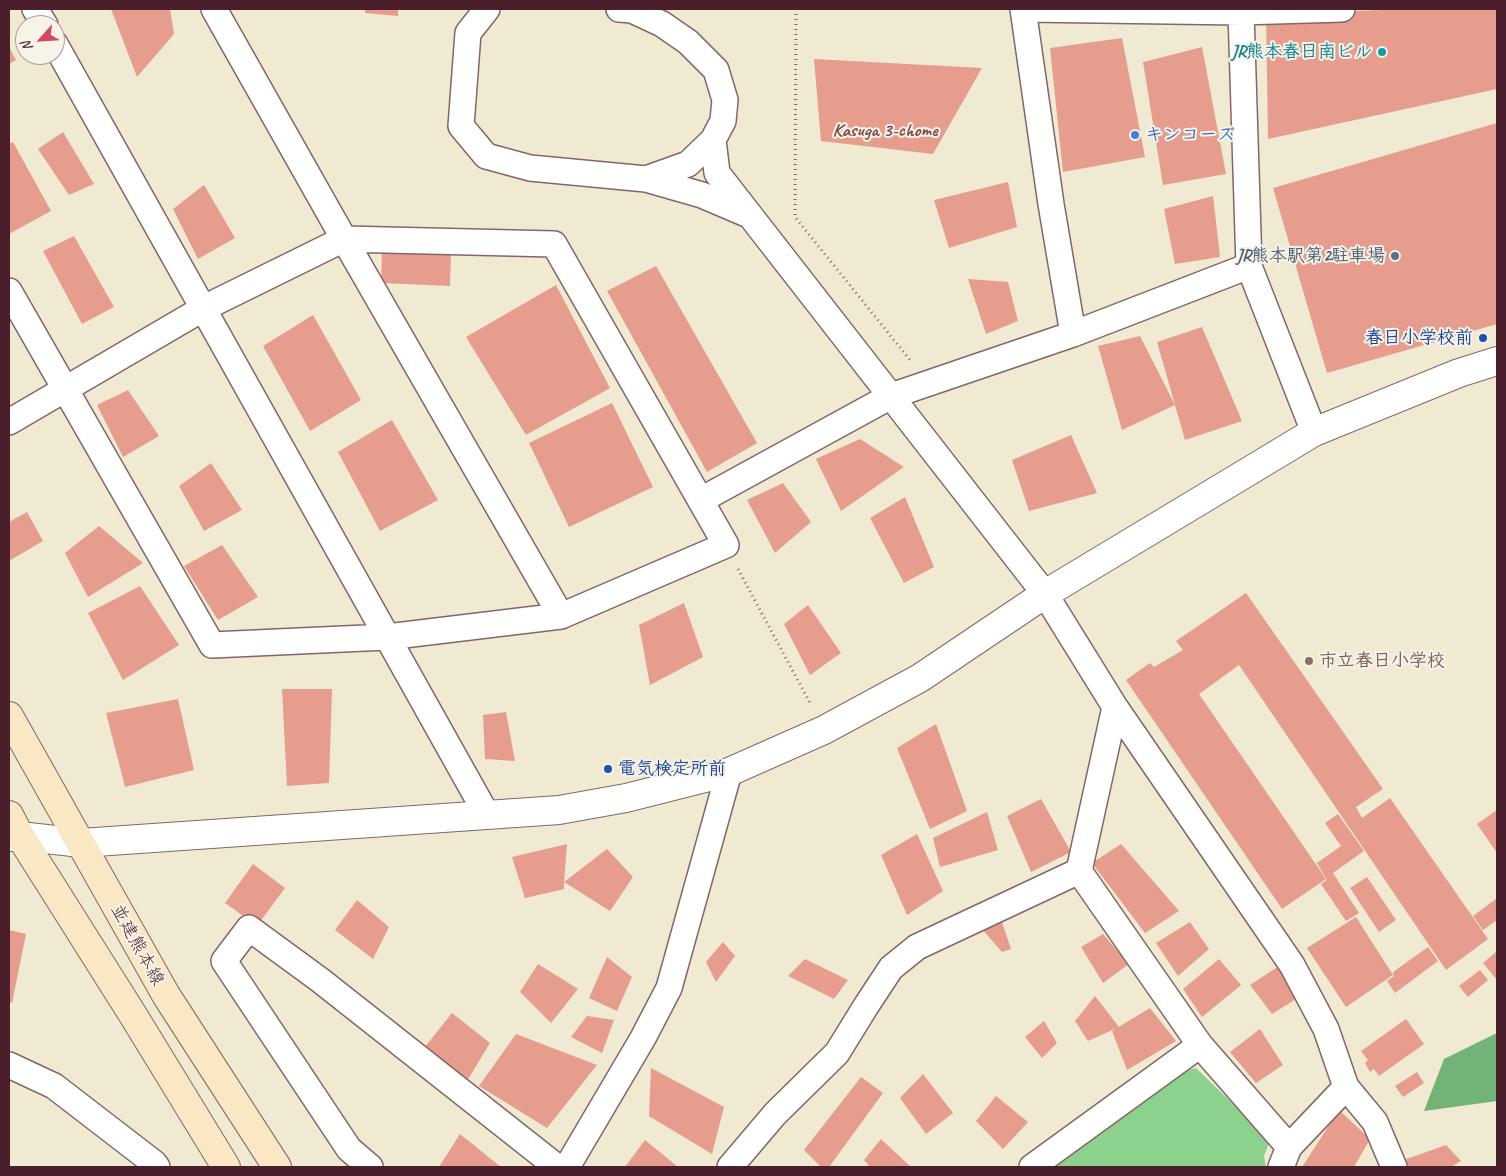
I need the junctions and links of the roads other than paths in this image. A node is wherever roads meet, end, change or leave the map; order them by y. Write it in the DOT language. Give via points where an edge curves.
graph roads {
  1 [pos="214,9"];
  2 [pos="487,9"];
  3 [pos="619,9"];
  4 [pos="1023,9"];
  5 [pos="1027,9"];
  6 [pos="1342,9"];
  7 [pos="1240,12"];
  8 [pos="65,62"];
  9 [pos="713,140"];
  10 [pos="646,179"];
  11 [pos="751,216"];
  12 [pos="344,239"];
  13 [pos="1249,266"];
  14 [pos="9,291"];
  15 [pos="204,308"];
  16 [pos="1073,334"];
  17 [pos="1497,361"];
  18 [pos="64,389"];
  19 [pos="891,396"];
  20 [pos="9,422"];
  21 [pos="1314,432"];
  22 [pos="701,500"];
  23 [pos="1046,594"];
  24 [pos="562,616"];
  25 [pos="387,637"];
  26 [pos="1116,707"];
  27 [pos="9,716"];
  28 [pos="729,772"];
  29 [pos="487,815"];
  30 [pos="12,829"];
  31 [pos="81,844"];
  32 [pos="1080,871"];
  33 [pos="1200,1045"];
  34 [pos="9,1065"];
  35 [pos="1346,1087"];
  36 [pos="1285,1157"];
  37 [pos="157,1167"];
  38 [pos="226,1167"];
  39 [pos="277,1167"];
  40 [pos="370,1167"];
  41 [pos="557,1167"];
  42 [pos="567,1167"];
  43 [pos="730,1167"];
  44 [pos="1032,1167"];
  45 [pos="1394,1167"];
  1 -- 12 [label="street"];
  2 -- 10 [label="street" via="468,33 461,126 486,156 530,168"];
  3 -- 9 [label="street" via="632,10 662,24 688,42 716,70 725,100 723,121"];
  4 -- 16 [label="street"];
  5 -- 7 [label="street"];
  6 -- 7 [label="street"];
  7 -- 13 [label="street"];
  8 -- 15 [label="street"];
  9 -- 10 [label="street" via="688,164"];
  9 -- 11 [label="street" via="717,173"];
  10 -- 11 [label="street" via="702,195"];
  11 -- 19 [label="street"];
  12 -- 15 [label="street"];
  12 -- 22 [label="street" via="554,244"];
  12 -- 24 [label="street"];
  13 -- 16 [label="street"];
  13 -- 21 [label="street"];
  14 -- 18 [label="street"];
  15 -- 18 [label="street"];
  15 -- 25 [label="street"];
  16 -- 19 [label="street"];
  17 -- 21 [label="street" via="1459,373"];
  18 -- 20 [label="street"];
  18 -- 25 [label="street" via="212,645"];
  19 -- 22 [label="street"];
  19 -- 23 [label="street"];
  21 -- 23 [label="street"];
  22 -- 24 [label="street" via="726,545"];
  23 -- 26 [label="street"];
  23 -- 28 [label="street" via="920,678 824,730"];
  24 -- 25 [label="street"];
  25 -- 29 [label="street"];
  26 -- 32 [label="street"];
  26 -- 35 [label="street" via="1292,965 1326,1029"];
  27 -- 31 [label="main road, 並建熊本線"];
  28 -- 29 [label="street" via="626,798 559,810"];
  28 -- 42 [label="street" via="669,988"];
  29 -- 31 [label="street"];
  30 -- 31 [label="street"];
  30 -- 38 [label="main road" via="133,1015"];
  31 -- 39 [label="main road, 並建熊本線" via="166,995"];
  32 -- 33 [label="street"];
  32 -- 43 [label="street" via="917,947 891,968 837,1053 775,1114"];
  33 -- 36 [label="street"];
  33 -- 44 [label="street"];
  34 -- 37 [label="street" via="54,1086"];
  35 -- 36 [label="street"];
  35 -- 45 [label="street" via="1375,1122"];
  40 -- 41 [label="street" via="349,1149 224,961 249,928"];
}
